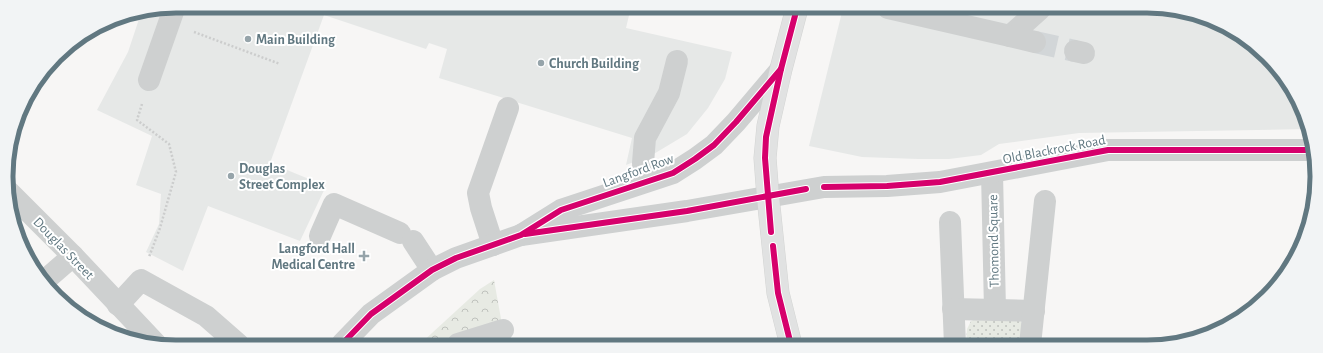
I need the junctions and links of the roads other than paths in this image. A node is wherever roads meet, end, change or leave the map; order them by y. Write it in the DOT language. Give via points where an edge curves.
graph roads {
  1 [pos="796,13"];
  2 [pos="910,13"];
  3 [pos="1036,13"];
  4 [pos="172,15"];
  5 [pos="1010,36"];
  6 [pos="1035,42"];
  7 [pos="677,60"];
  8 [pos="781,69"];
  9 [pos="149,80"];
  10 [pos="508,108"];
  11 [pos="1308,150"];
  12 [pos="992,173"];
  13 [pos="644,182"];
  14 [pos="768,196"];
  15 [pos="14,197"];
  16 [pos="1045,201"];
  17 [pos="950,222"];
  18 [pos="521,235"];
  19 [pos="320,236"];
  20 [pos="493,245"];
  21 [pos="72,256"];
  22 [pos="432,270"];
  23 [pos="48,277"];
  24 [pos="118,305"];
  25 [pos="953,309"];
  26 [pos="995,310"];
  27 [pos="1034,310"];
  28 [pos="503,330"];
  29 [pos="150,338"];
  30 [pos="233,340"];
  31 [pos="346,340"];
  32 [pos="471,340"];
  33 [pos="789,340"];
  34 [pos="955,340"];
  35 [pos="1031,340"];
  1 -- 8 [label="main road"];
  2 -- 5 [label="street"];
  3 -- 5 [label="street"];
  4 -- 9 [label="street"];
  5 -- 6 [label="street"];
  7 -- 13 [label="street" via="669,93 645,138"];
  8 -- 13 [label="street, Langford Row" via="714,145 673,173"];
  8 -- 14 [label="main road" via="766,136"];
  10 -- 20 [label="street" via="478,193"];
  11 -- 12 [label="street, Old Blackrock Road" via="1108,150"];
  12 -- 14 [label="street, Old Blackrock Road" via="940,182 824,187"];
  12 -- 26 [label="street, Thomond Square"];
  13 -- 18 [label="street, Langford Row" via="561,210"];
  14 -- 18 [label="street, Langford Row" via="687,211"];
  14 -- 33 [label="main road" via="778,293"];
  15 -- 21 [label="street, Douglas Street"];
  16 -- 27 [label="street"];
  17 -- 25 [label="street"];
  18 -- 20 [label="street, Langford Row"];
  19 -- 22 [label="street" via="334,204 406,237"];
  20 -- 22 [label="street, Langford Row" via="456,258"];
  21 -- 23 [label="street"];
  21 -- 24 [label="street, Douglas Street"];
  22 -- 31 [label="street, Langford Row" via="370,314"];
  24 -- 29 [label="street, Douglas Street"];
  24 -- 30 [label="street" via="141,280 206,316"];
  25 -- 26 [label="street"];
  25 -- 34 [label="street"];
  26 -- 27 [label="street"];
  27 -- 35 [label="street"];
  28 -- 32 [label="street"];
}
